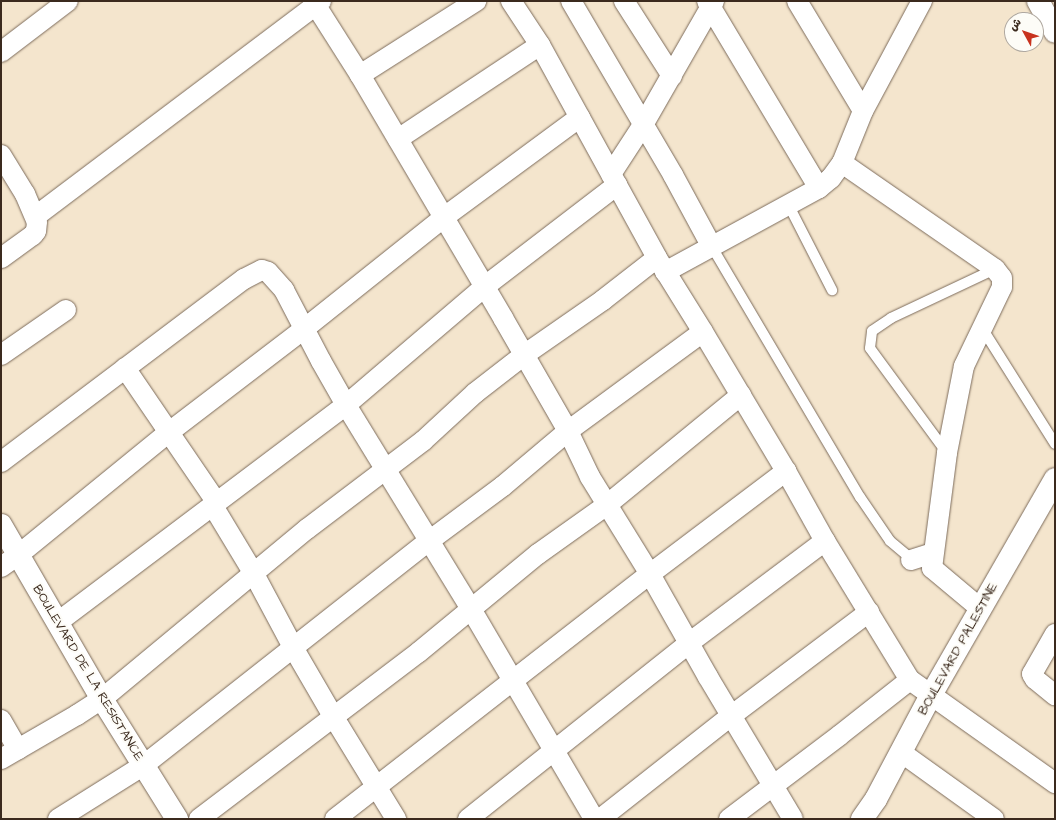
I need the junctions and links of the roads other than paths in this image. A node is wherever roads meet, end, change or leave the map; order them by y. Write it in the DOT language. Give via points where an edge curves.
graph roads {
  1 [pos="68,1"];
  2 [pos="476,1"];
  3 [pos="511,1"];
  4 [pos="571,1"];
  5 [pos="624,1"];
  6 [pos="798,1"];
  7 [pos="922,1"];
  8 [pos="1038,1"];
  9 [pos="1046,1"];
  10 [pos="317,2"];
  11 [pos="710,3"];
  12 [pos="1055,12"];
  13 [pos="1055,32"];
  14 [pos="540,45"];
  15 [pos="1,52"];
  16 [pos="360,75"];
  17 [pos="672,76"];
  18 [pos="863,111"];
  19 [pos="580,117"];
  20 [pos="643,125"];
  21 [pos="398,140"];
  22 [pos="3,161"];
  23 [pos="842,163"];
  24 [pos="614,180"];
  25 [pos="819,188"];
  26 [pos="788,204"];
  27 [pos="36,216"];
  28 [pos="443,218"];
  29 [pos="712,247"];
  30 [pos="1,258"];
  31 [pos="661,265"];
  32 [pos="995,269"];
  33 [pos="484,287"];
  34 [pos="832,290"];
  35 [pos="66,310"];
  36 [pos="982,328"];
  37 [pos="304,329"];
  38 [pos="703,332"];
  39 [pos="1,355"];
  40 [pos="524,355"];
  41 [pos="125,368"];
  42 [pos="741,395"];
  43 [pos="346,404"];
  44 [pos="568,431"];
  45 [pos="168,432"];
  46 [pos="1055,444"];
  47 [pos="947,453"];
  48 [pos="1,462"];
  49 [pos="385,470"];
  50 [pos="786,471"];
  51 [pos="1055,479"];
  52 [pos="608,504"];
  53 [pos="215,505"];
  54 [pos="1,525"];
  55 [pos="429,541"];
  56 [pos="825,541"];
  57 [pos="912,560"];
  58 [pos="933,561"];
  59 [pos="9,562"];
  60 [pos="254,574"];
  61 [pos="650,574"];
  62 [pos="471,609"];
  63 [pos="981,609"];
  64 [pos="869,612"];
  65 [pos="58,622"];
  66 [pos="1055,634"];
  67 [pos="689,643"];
  68 [pos="294,649"];
  69 [pos="910,680"];
  70 [pos="513,681"];
  71 [pos="931,695"];
  72 [pos="1055,696"];
  73 [pos="102,699"];
  74 [pos="333,716"];
  75 [pos="731,716"];
  76 [pos="1,720"];
  77 [pos="18,750"];
  78 [pos="553,751"];
  79 [pos="902,753"];
  80 [pos="1,759"];
  81 [pos="144,765"];
  82 [pos="1055,783"];
  83 [pos="774,786"];
  84 [pos="378,787"];
  85 [pos="66,817"];
  86 [pos="177,819"];
  87 [pos="199,819"];
  88 [pos="335,819"];
  89 [pos="396,819"];
  90 [pos="468,819"];
  91 [pos="594,819"];
  92 [pos="600,819"];
  93 [pos="729,819"];
  94 [pos="793,819"];
  95 [pos="862,819"];
  96 [pos="994,819"];
  1 -- 15 [label="street"];
  2 -- 16 [label="street"];
  3 -- 14 [label="street"];
  4 -- 20 [label="street"];
  5 -- 17 [label="street"];
  6 -- 18 [label="street"];
  7 -- 18 [label="street"];
  8 -- 13 [label="street"];
  9 -- 12 [label="street"];
  10 -- 16 [label="street"];
  10 -- 27 [label="street"];
  11 -- 17 [label="street"];
  11 -- 25 [label="street"];
  14 -- 19 [label="street"];
  14 -- 21 [label="street"];
  16 -- 21 [label="street"];
  17 -- 20 [label="street"];
  18 -- 23 [label="street"];
  19 -- 24 [label="street"];
  19 -- 28 [label="street"];
  20 -- 24 [label="street"];
  20 -- 29 [label="street"];
  21 -- 28 [label="street"];
  22 -- 27 [label="street"];
  23 -- 25 [label="street"];
  23 -- 32 [label="street"];
  24 -- 31 [label="street"];
  24 -- 33 [label="street"];
  25 -- 26 [label="street"];
  26 -- 29 [label="street"];
  26 -- 34 [label="lane"];
  27 -- 30 [label="street" via="37,227 32,236"];
  28 -- 33 [label="street"];
  28 -- 37 [label="street"];
  29 -- 31 [label="street"];
  29 -- 57 [label="lane" via="860,498 890,542"];
  31 -- 38 [label="street"];
  31 -- 40 [label="street" via="603,300"];
  32 -- 36 [label="street" via="1002,278 1002,288"];
  32 -- 47 [label="lane" via="891,318 872,332 870,348"];
  33 -- 40 [label="street"];
  33 -- 43 [label="street"];
  35 -- 39 [label="street"];
  36 -- 46 [label="lane"];
  36 -- 47 [label="street" via="964,366"];
  37 -- 41 [label="street" via="279,282 262,270 244,279"];
  37 -- 43 [label="street"];
  37 -- 45 [label="street"];
  38 -- 42 [label="street"];
  38 -- 44 [label="street"];
  40 -- 44 [label="street"];
  40 -- 49 [label="street"];
  41 -- 45 [label="street"];
  41 -- 48 [label="street"];
  42 -- 50 [label="street"];
  42 -- 52 [label="street"];
  43 -- 49 [label="street"];
  43 -- 53 [label="street"];
  44 -- 52 [label="street" via="590,477"];
  44 -- 55 [label="street" via="503,486"];
  45 -- 53 [label="street"];
  45 -- 59 [label="street"];
  47 -- 58 [label="street"];
  49 -- 55 [label="street"];
  49 -- 60 [label="street" via="307,529"];
  50 -- 56 [label="street"];
  50 -- 61 [label="street"];
  51 -- 63 [label="street, BOULEVARD PALESTINE"];
  52 -- 61 [label="street"];
  52 -- 62 [label="street" via="538,554"];
  53 -- 60 [label="street"];
  53 -- 65 [label="street"];
  54 -- 59 [label="street, BOULEVARD DE LA RESISTANCE"];
  55 -- 62 [label="street"];
  55 -- 68 [label="street"];
  56 -- 64 [label="street"];
  56 -- 67 [label="street"];
  57 -- 58 [label="street"];
  58 -- 63 [label="street"];
  59 -- 65 [label="street, BOULEVARD DE LA RESISTANCE"];
  60 -- 68 [label="street"];
  60 -- 73 [label="street"];
  61 -- 67 [label="street"];
  61 -- 70 [label="street"];
  62 -- 70 [label="street"];
  62 -- 74 [label="street" via="419,652"];
  63 -- 71 [label="street, BOULEVARD PALESTINE"];
  64 -- 69 [label="street"];
  64 -- 75 [label="street"];
  65 -- 73 [label="street, BOULEVARD DE LA RESISTANCE"];
  66 -- 72 [label="street" via="1032,674"];
  67 -- 75 [label="street"];
  67 -- 78 [label="street"];
  68 -- 74 [label="street"];
  68 -- 81 [label="street"];
  69 -- 71 [label="street"];
  69 -- 83 [label="street"];
  70 -- 78 [label="street"];
  70 -- 84 [label="street"];
  71 -- 79 [label="street, BOULEVARD PALESTINE"];
  71 -- 82 [label="street"];
  73 -- 77 [label="street"];
  73 -- 81 [label="street, BOULEVARD DE LA RESISTANCE"];
  74 -- 84 [label="street"];
  74 -- 87 [label="street"];
  75 -- 83 [label="street"];
  75 -- 92 [label="street"];
  76 -- 77 [label="street"];
  77 -- 80 [label="street"];
  78 -- 90 [label="street"];
  78 -- 91 [label="street"];
  79 -- 95 [label="street, BOULEVARD PALESTINE"];
  79 -- 96 [label="street"];
  81 -- 85 [label="street"];
  81 -- 86 [label="street, BOULEVARD DE LA RESISTANCE"];
  83 -- 93 [label="street"];
  83 -- 94 [label="street"];
  84 -- 88 [label="street"];
  84 -- 89 [label="street"];
}
